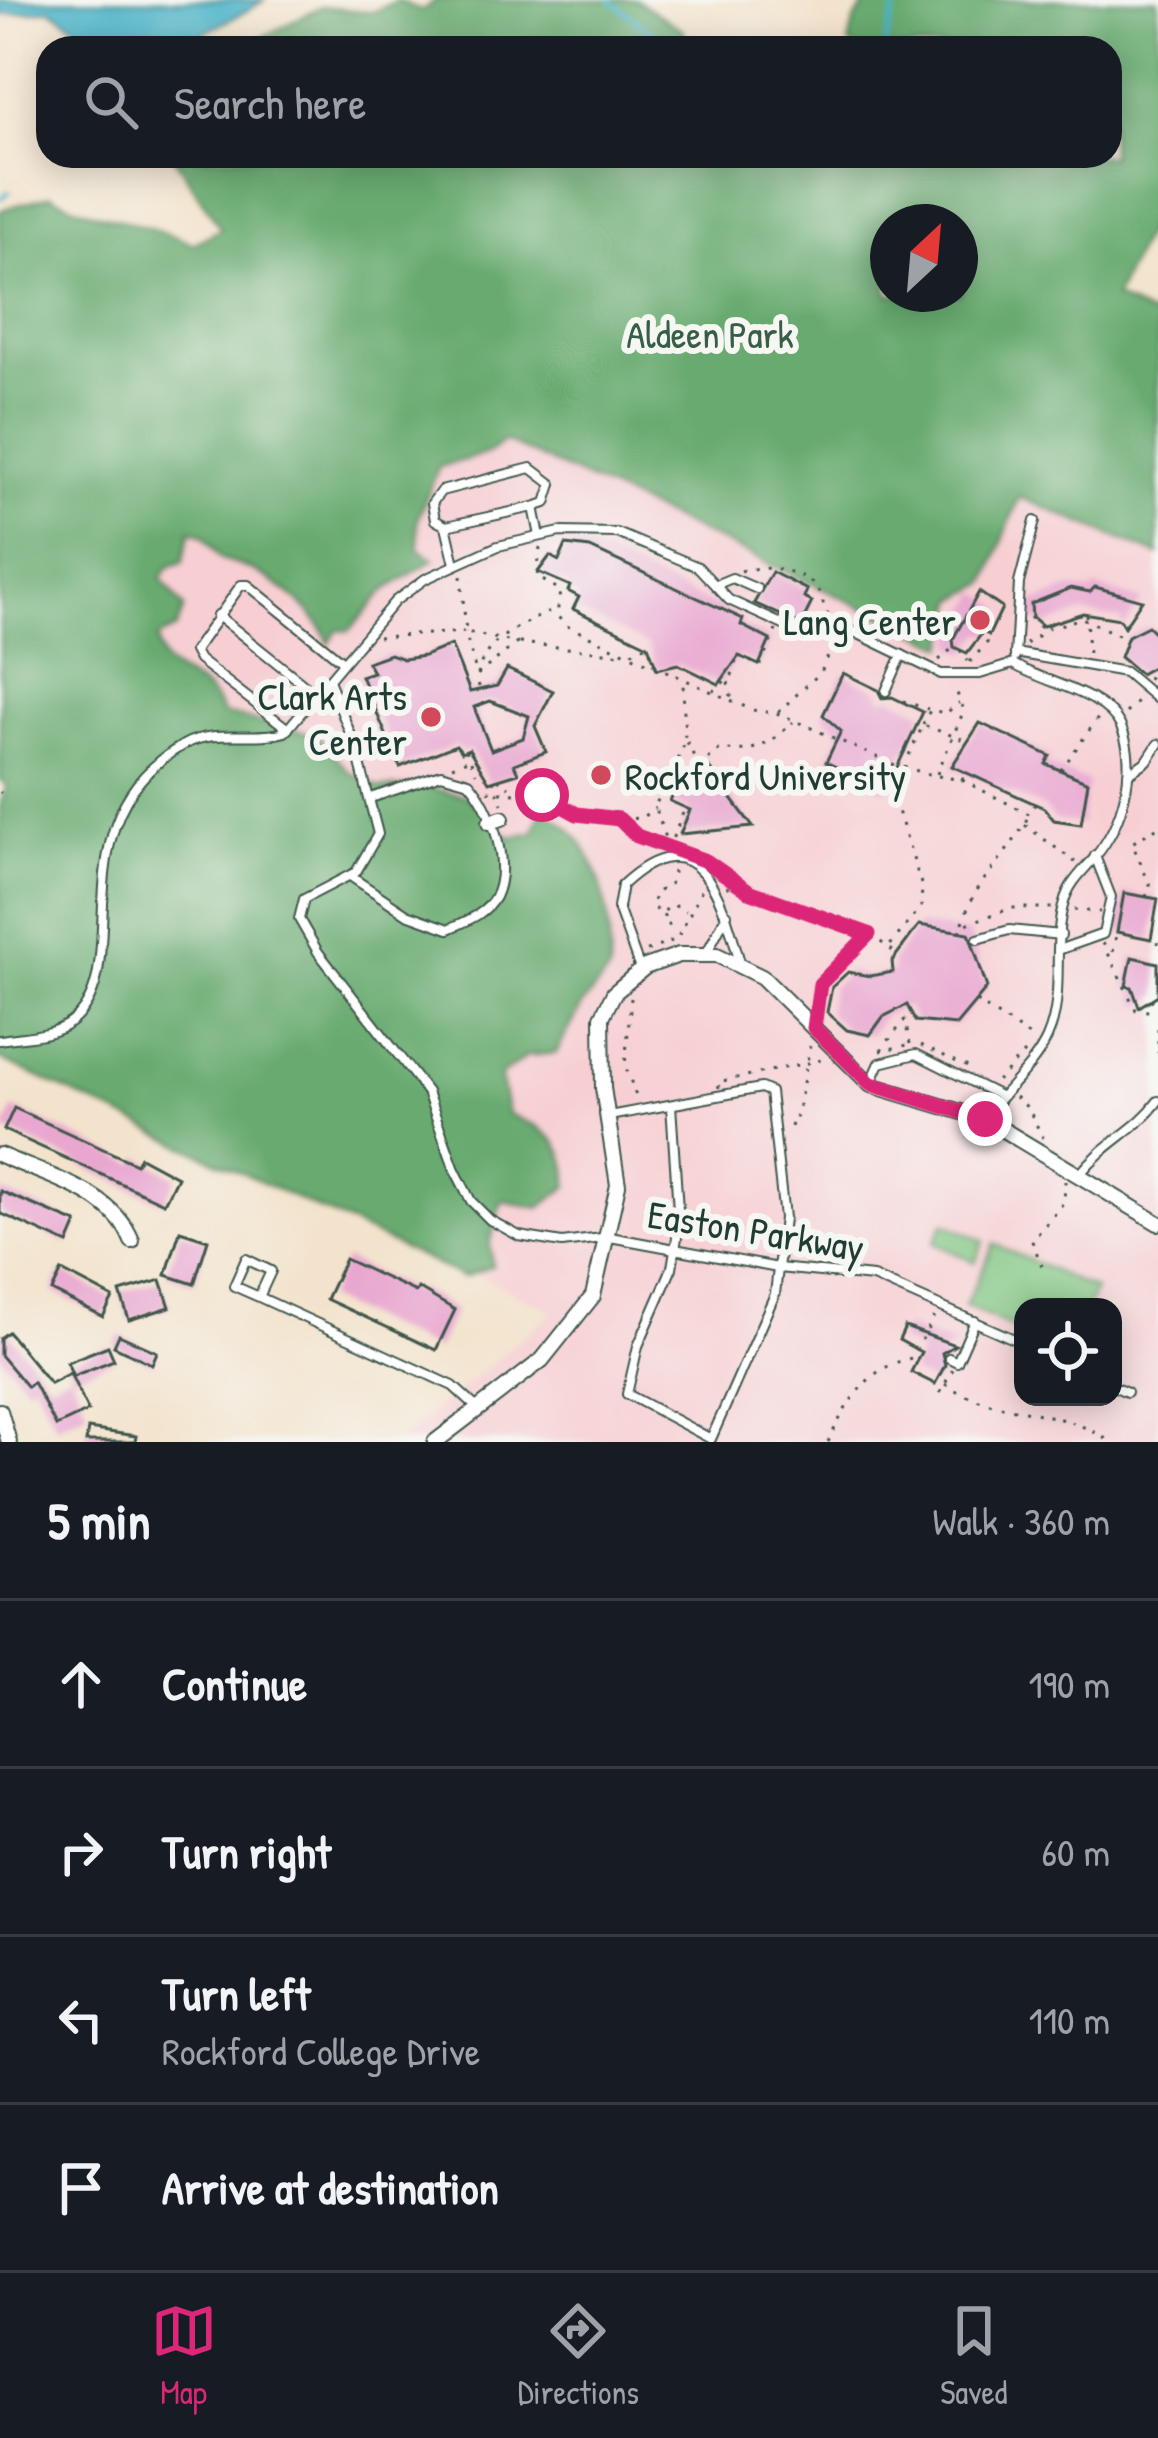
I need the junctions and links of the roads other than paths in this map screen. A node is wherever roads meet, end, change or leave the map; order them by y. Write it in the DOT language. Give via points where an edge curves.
graph roads {
  1 [pos="534,507"];
  2 [pos="1036,521"];
  3 [pos="446,526"];
  4 [pos="538,537"];
  5 [pos="454,564"];
  6 [pos="715,585"];
  7 [pos="757,590"];
  8 [pos="218,615"];
  9 [pos="1015,654"];
  10 [pos="902,656"];
  11 [pos="343,662"];
  12 [pos="328,679"];
  13 [pos="886,691"];
  14 [pos="316,694"];
  15 [pos="1158,700"];
  16 [pos="288,729"];
  17 [pos="1158,744"];
  18 [pos="1127,775"];
  19 [pos="371,798"];
  20 [pos="1095,856"];
  21 [pos="350,875"];
  22 [pos="727,914"];
  23 [pos="1061,935"];
  24 [pos="978,938"];
  25 [pos="1060,950"];
  26 [pos="706,955"];
  27 [pos="638,964"];
  28 [pos="742,968"];
  29 [pos="0,1040"];
  30 [pos="871,1084"];
  31 [pos="1000,1096"];
  32 [pos="1158,1101"];
  33 [pos="670,1105"];
  34 [pos="608,1116"];
  35 [pos="985,1119"];
  36 [pos="0,1155"];
  37 [pos="1076,1171"];
  38 [pos="1158,1223"];
  39 [pos="610,1237"];
  40 [pos="132,1241"];
  41 [pos="675,1250"];
  42 [pos="778,1268"];
  43 [pos="260,1298"];
  44 [pos="975,1321"];
  45 [pos="1014,1339"];
  46 [pos="953,1360"];
  47 [pos="1122,1390"];
  48 [pos="1126,1392"];
  49 [pos="478,1408"];
  50 [pos="0,1411"];
  51 [pos="9,1442"];
  52 [pos="435,1442"];
  1 -- 3 [label="lane"];
  1 -- 3 [label="lane" via="546,502 552,484 531,468 441,490 432,503 435,520"];
  1 -- 4 [label="lane"];
  2 -- 9 [label="lane" via="1019,583"];
  3 -- 5 [label="lane"];
  4 -- 5 [label="lane"];
  4 -- 6 [label="lane" via="617,533 698,567"];
  5 -- 11 [label="lane" via="395,601"];
  6 -- 7 [label="lane" via="732,578"];
  6 -- 10 [label="lane" via="729,600 803,634 844,627"];
  8 -- 11 [label="lane" via="248,585"];
  8 -- 14 [label="lane"];
  8 -- 16 [label="lane" via="195,644 199,660"];
  9 -- 10 [label="lane" via="968,675"];
  9 -- 15 [label="lane" via="1125,672"];
  9 -- 18 [label="lane" via="1109,709 1130,754"];
  10 -- 13 [label="lane"];
  11 -- 12 [label="lane"];
  12 -- 14 [label="lane"];
  12 -- 19 [label="lane"];
  14 -- 16 [label="lane"];
  16 -- 29 [label="lane" via="188,742 130,791 108,842 95,979 83,1008 49,1033"];
  17 -- 18 [label="lane"];
  18 -- 20 [label="lane" via="1117,820"];
  19 -- 21 [label="lane" via="378,834"];
  19 -- 21 [label="lane" via="455,776 498,815 501,878 480,914 449,929 406,914"];
  20 -- 23 [label="lane" via="1073,881"];
  20 -- 25 [label="lane" via="1110,887 1108,912 1098,937"];
  21 -- 39 [label="lane, Easton Parkway" via="304,899 299,919 427,1092 471,1201 519,1236 562,1243"];
  22 -- 26 [label="lane"];
  22 -- 27 [label="lane" via="707,872 681,859 658,860 622,885 618,908"];
  22 -- 28 [label="lane"];
  23 -- 24 [label="lane" via="1010,930"];
  23 -- 25 [label="lane"];
  25 -- 31 [label="lane" via="1054,1022"];
  26 -- 27 [label="street"];
  26 -- 28 [label="street"];
  27 -- 34 [label="street" via="602,1017"];
  28 -- 30 [label="street" via="763,977"];
  30 -- 31 [label="lane" via="880,1063 916,1054"];
  30 -- 35 [label="street"];
  31 -- 35 [label="lane"];
  32 -- 37 [label="lane"];
  33 -- 34 [label="lane"];
  33 -- 41 [label="lane"];
  33 -- 42 [label="lane" via="770,1091 784,1218"];
  34 -- 39 [label="street" via="618,1185"];
  35 -- 37 [label="street"];
  36 -- 40 [label="street" via="104,1202 123,1218"];
  37 -- 38 [label="street"];
  39 -- 41 [label="lane, Easton Parkway"];
  39 -- 49 [label="street" via="580,1314 542,1360"];
  41 -- 42 [label="lane, Easton Parkway"];
  41 -- 42 [label="lane" via="627,1394 711,1439 775,1294"];
  42 -- 44 [label="lane, Easton Parkway" via="873,1277"];
  43 -- 43 [label="lane" via="234,1286 246,1259 271,1271"];
  43 -- 49 [label="lane" via="453,1386"];
  44 -- 45 [label="lane, Easton Parkway"];
  44 -- 46 [label="lane"];
  47 -- 48 [label="lane"];
  49 -- 52 [label="street"];
  50 -- 51 [label="street"];
}
